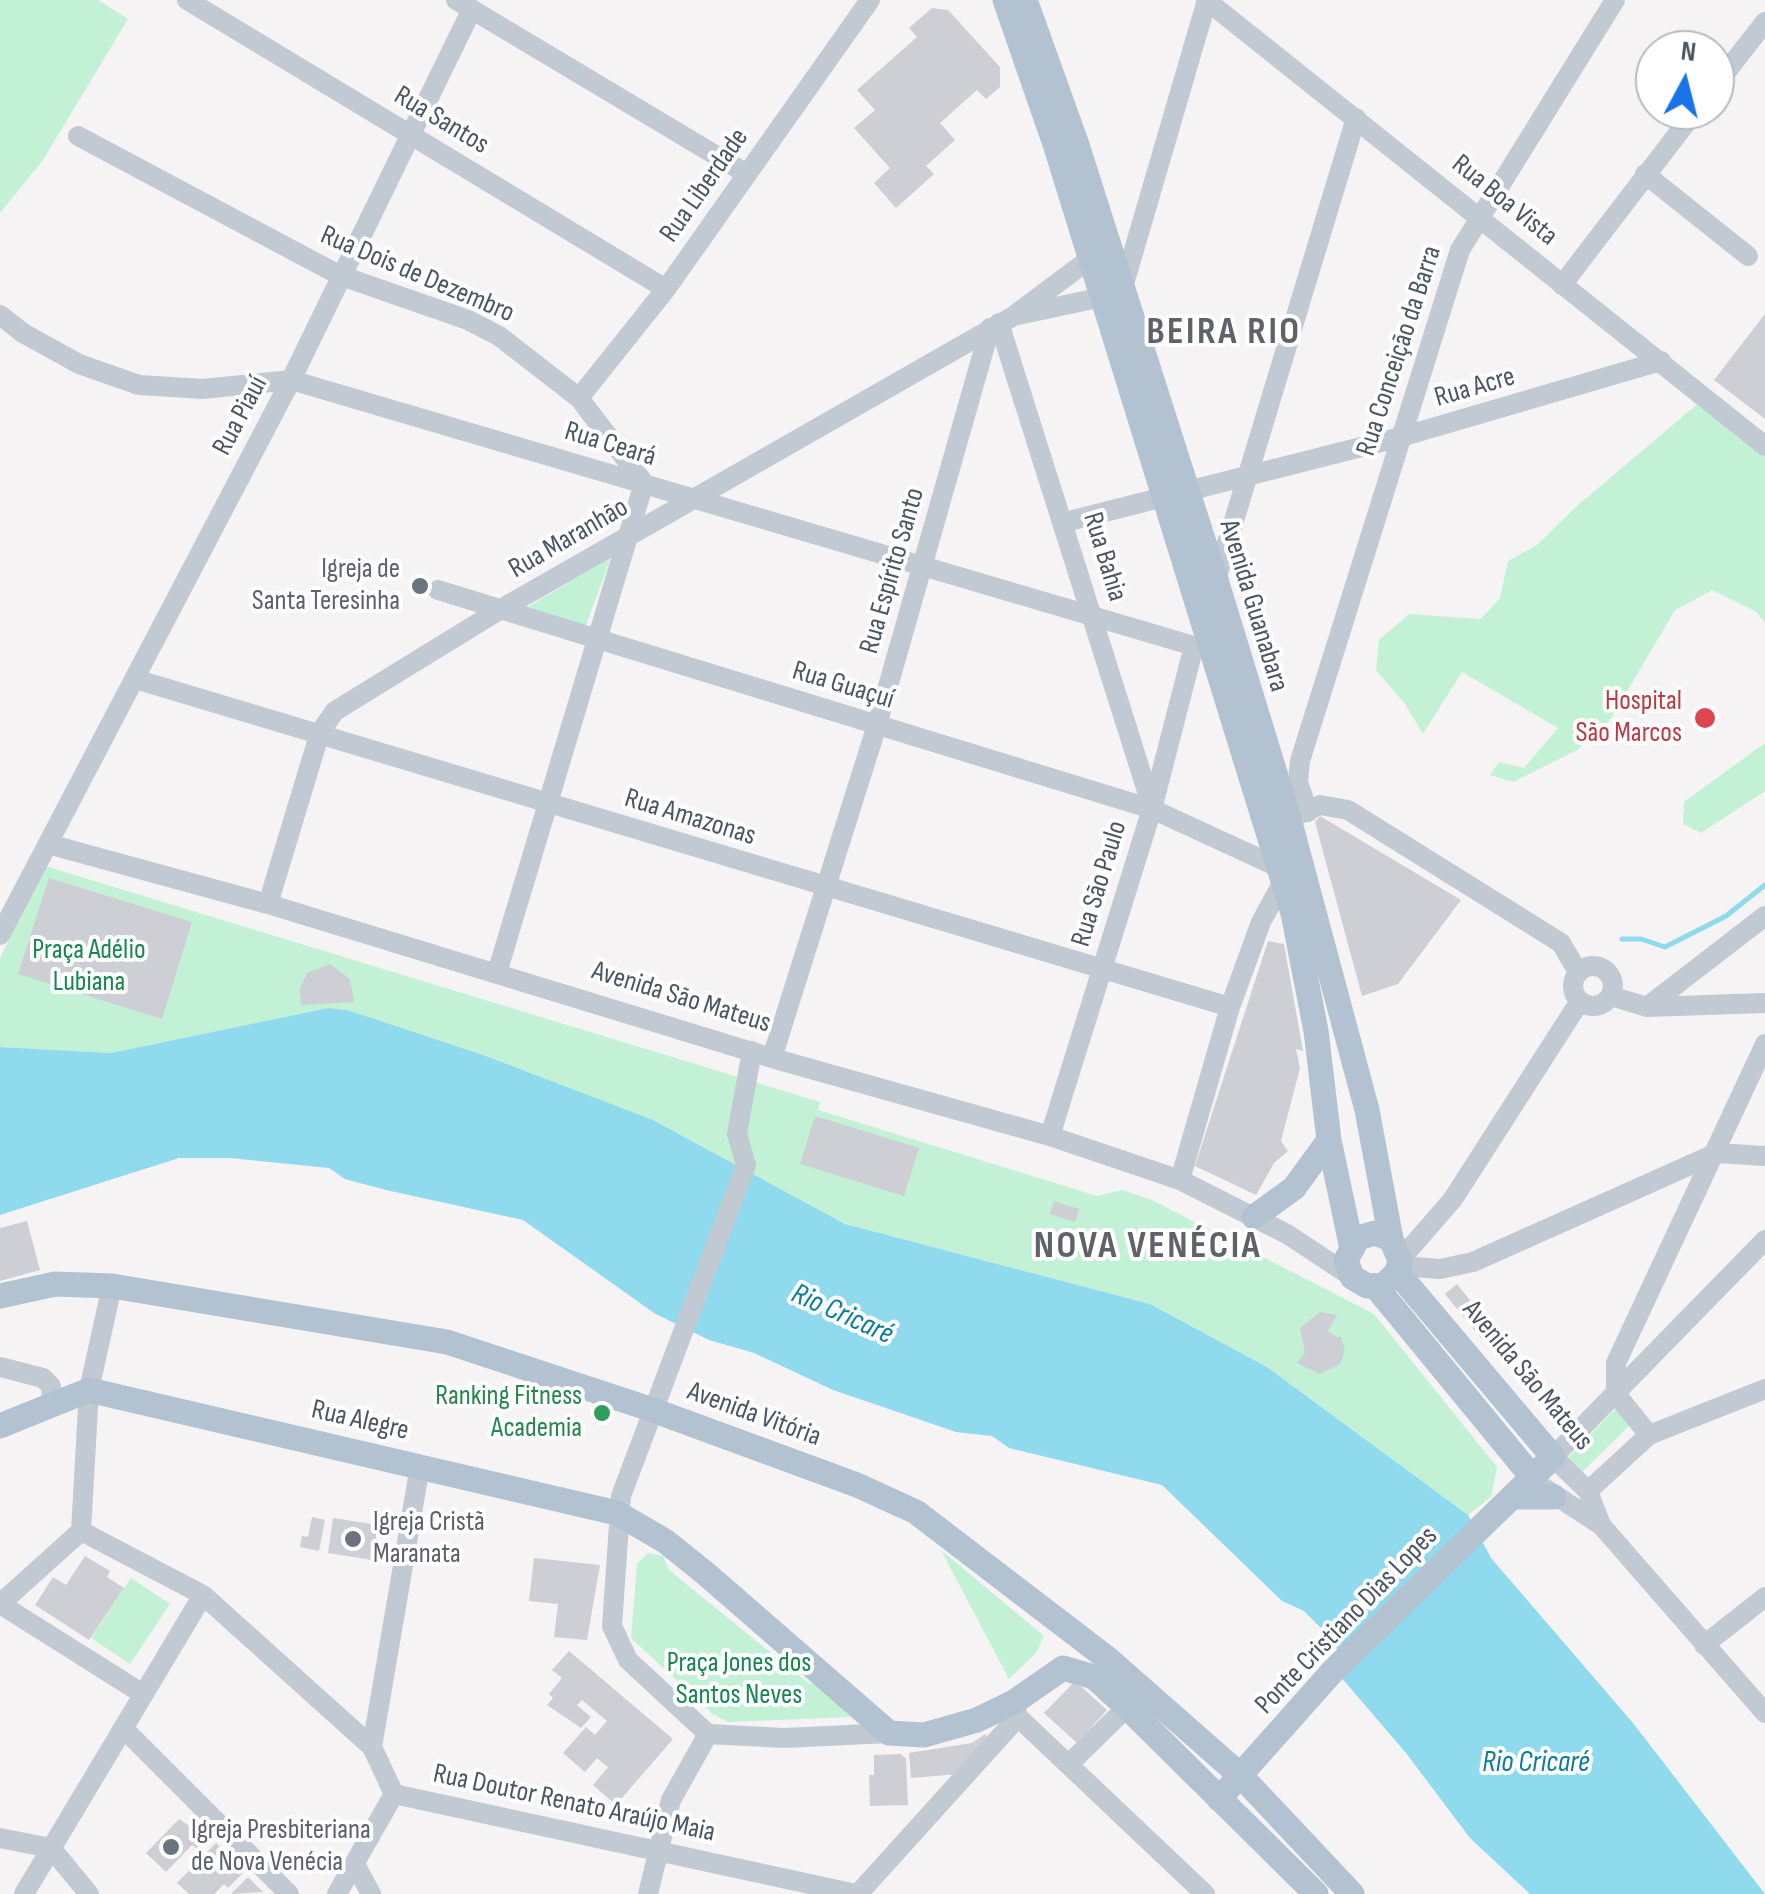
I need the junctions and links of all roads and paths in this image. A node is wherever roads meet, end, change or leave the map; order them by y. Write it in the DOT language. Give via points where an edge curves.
graph roads {
  1 [pos="187,0"];
  2 [pos="870,0"];
  3 [pos="1005,0"];
  4 [pos="1025,0"];
  5 [pos="1206,0"];
  6 [pos="1615,0"];
  7 [pos="464,4"];
  8 [pos="1765,22"];
  9 [pos="1757,48"];
  10 [pos="1735,68"];
  11 [pos="1356,118"];
  12 [pos="1680,130"];
  13 [pos="410,135"];
  14 [pos="78,136"];
  15 [pos="747,174"];
  16 [pos="1645,174"];
  17 [pos="1480,215"];
  18 [pos="1748,256"];
  19 [pos="1091,258"];
  20 [pos="339,275"];
  21 [pos="1562,284"];
  22 [pos="666,289"];
  23 [pos="1112,296"];
  24 [pos="0,315"];
  25 [pos="1000,322"];
  26 [pos="1661,362"];
  27 [pos="291,380"];
  28 [pos="578,398"];
  29 [pos="1401,437"];
  30 [pos="1765,446"];
  31 [pos="1248,476"];
  32 [pos="644,483"];
  33 [pos="1176,496"];
  34 [pos="692,500"];
  35 [pos="1065,522"];
  36 [pos="627,538"];
  37 [pos="925,564"];
  38 [pos="1216,580"];
  39 [pos="438,590"];
  40 [pos="501,609"];
  41 [pos="1092,612"];
  42 [pos="594,640"];
  43 [pos="1202,643"];
  44 [pos="135,679"];
  45 [pos="878,725"];
  46 [pos="320,732"];
  47 [pos="1304,749"];
  48 [pos="1265,750"];
  49 [pos="548,803"];
  50 [pos="1152,809"];
  51 [pos="1287,817"];
  52 [pos="1230,842"];
  53 [pos="48,844"];
  54 [pos="1282,874"];
  55 [pos="826,888"];
  56 [pos="268,904"];
  57 [pos="1293,912"];
  58 [pos="1765,916"];
  59 [pos="1261,922"];
  60 [pos="0,935"];
  61 [pos="1102,970"];
  62 [pos="1578,972"];
  63 [pos="497,973"];
  64 [pos="1610,996"];
  65 [pos="1580,1002"];
  66 [pos="1765,1003"];
  67 [pos="1647,1007"];
  68 [pos="1230,1008"];
  69 [pos="1765,1044"];
  70 [pos="762,1055"];
  71 [pos="1050,1136"];
  72 [pos="1329,1140"];
  73 [pos="1717,1153"];
  74 [pos="1765,1156"];
  75 [pos="1180,1180"];
  76 [pos="1254,1217"];
  77 [pos="1765,1240"];
  78 [pos="1379,1260"];
  79 [pos="112,1286"];
  80 [pos="0,1296"];
  81 [pos="0,1368"];
  82 [pos="1765,1389"];
  83 [pos="89,1390"];
  84 [pos="1616,1394"];
  85 [pos="52,1405"];
  86 [pos="650,1409"];
  87 [pos="0,1426"];
  88 [pos="1650,1435"];
  89 [pos="1510,1444"];
  90 [pos="1553,1456"];
  91 [pos="420,1466"];
  92 [pos="1533,1478"];
  93 [pos="1588,1491"];
  94 [pos="1554,1497"];
  95 [pos="1506,1504"];
  96 [pos="617,1513"];
  97 [pos="1601,1526"];
  98 [pos="81,1531"];
  99 [pos="203,1595"];
  100 [pos="1765,1596"];
  101 [pos="0,1604"];
  102 [pos="1036,1606"];
  103 [pos="1704,1645"];
  104 [pos="1063,1668"];
  105 [pos="143,1694"];
  106 [pos="1127,1706"];
  107 [pos="1016,1710"];
  108 [pos="1765,1712"];
  109 [pos="123,1728"];
  110 [pos="889,1733"];
  111 [pos="708,1734"];
  112 [pos="372,1747"];
  113 [pos="1070,1764"];
  114 [pos="1241,1776"];
  115 [pos="394,1794"];
  116 [pos="1219,1799"];
  117 [pos="0,1838"];
  118 [pos="52,1848"];
  119 [pos="659,1849"];
  120 [pos="356,1866"];
  121 [pos="24,1894"];
  122 [pos="89,1894"];
  123 [pos="289,1894"];
  124 [pos="337,1894"];
  125 [pos="370,1894"];
  126 [pos="648,1894"];
  127 [pos="857,1894"];
  128 [pos="1205,1894"];
  129 [pos="1316,1894"];
  130 [pos="1352,1894"];
  1 -- 13 [label="street, Rua Santos"];
  2 -- 15 [label="street, Rua Liberdade"];
  3 -- 19 [label="main road, Avenida Guanabara"];
  4 -- 23 [label="main road, Avenida Guanabara" via="1076,142"];
  5 -- 11 [label="street, Rua Boa Vista"];
  5 -- 23 [label="street"];
  6 -- 17 [label="street, Rua Conceição da Barra"];
  7 -- 13 [label="street, Rua Piauí"];
  7 -- 15 [label="street"];
  8 -- 9 [label="street"];
  9 -- 10 [label="street"];
  11 -- 17 [label="street, Rua Boa Vista"];
  11 -- 31 [label="street"];
  12 -- 16 [label="street"];
  13 -- 20 [label="street, Rua Piauí"];
  13 -- 22 [label="street, Rua Santos"];
  14 -- 20 [label="street, Rua Dois de Dezembro"];
  15 -- 22 [label="street, Rua Liberdade"];
  16 -- 18 [label="street"];
  16 -- 21 [label="street"];
  17 -- 21 [label="street, Rua Boa Vista"];
  17 -- 29 [label="street, Rua Conceição da Barra" via="1460,250"];
  19 -- 23 [label="main road, Avenida Guanabara"];
  19 -- 25 [label="street, Rua Maranhão"];
  20 -- 27 [label="street, Rua Piauí"];
  20 -- 28 [label="street, Rua Dois de Dezembro" via="468,320 529,356"];
  21 -- 26 [label="street, Rua Boa Vista"];
  22 -- 28 [label="street, Rua Liberdade"];
  23 -- 25 [label="street, Rua Maranhão"];
  23 -- 33 [label="main road, Avenida Guanabara"];
  24 -- 27 [label="street, Rua Ceará" via="80,364 140,385 203,389"];
  25 -- 34 [label="street, Rua Maranhão"];
  25 -- 35 [label="street, Rua Bahia"];
  25 -- 37 [label="street, Rua Espírito Santo"];
  26 -- 29 [label="street, Rua Acre"];
  26 -- 30 [label="street, Rua Boa Vista"];
  27 -- 32 [label="street, Rua Ceará"];
  27 -- 44 [label="street, Rua Piauí"];
  28 -- 32 [label="street, Rua Dois de Dezembro"];
  29 -- 31 [label="street, Rua Acre"];
  29 -- 47 [label="street, Rua Conceição da Barra"];
  31 -- 33 [label="street, Rua Acre"];
  31 -- 38 [label="street"];
  32 -- 34 [label="street, Rua Ceará"];
  32 -- 36 [label="street"];
  33 -- 35 [label="street, Rua Acre"];
  33 -- 38 [label="main road, Avenida Guanabara"];
  33 -- 43 [label="main road, Avenida Guanabara"];
  34 -- 36 [label="street, Rua Maranhão"];
  34 -- 37 [label="street, Rua Ceará"];
  35 -- 41 [label="street, Rua Bahia"];
  36 -- 40 [label="street, Rua Maranhão"];
  36 -- 42 [label="street"];
  37 -- 41 [label="street, Rua Ceará"];
  37 -- 45 [label="street, Rua Espírito Santo"];
  38 -- 48 [label="main road, Avenida Guanabara"];
  39 -- 40 [label="street, Rua Guaçuí"];
  40 -- 42 [label="street, Rua Guaçuí"];
  40 -- 46 [label="street, Rua Maranhão" via="336,711"];
  41 -- 43 [label="street, Rua Ceará"];
  41 -- 50 [label="street, Rua Bahia"];
  42 -- 45 [label="street, Rua Guaçuí"];
  42 -- 49 [label="street"];
  43 -- 50 [label="street, Rua São Paulo"];
  43 -- 51 [label="main road, Avenida Guanabara"];
  44 -- 46 [label="street, Rua Amazonas"];
  44 -- 53 [label="street, Rua Piauí"];
  45 -- 50 [label="street, Rua Guaçuí"];
  45 -- 55 [label="street, Rua Espírito Santo"];
  46 -- 49 [label="street, Rua Amazonas"];
  46 -- 56 [label="street"];
  47 -- 48 [label="street"];
  47 -- 51 [label="street, Rua Conceição da Barra"];
  48 -- 51 [label="main road, Avenida Guanabara"];
  49 -- 55 [label="street, Rua Amazonas"];
  49 -- 63 [label="street"];
  50 -- 52 [label="street, Rua Guaçuí"];
  50 -- 61 [label="street, Rua São Paulo"];
  51 -- 52 [label="street"];
  51 -- 54 [label="main road, Avenida Guanabara"];
  51 -- 62 [label="street" via="1337,806 1370,822 1561,943"];
  51 -- 78 [label="main road, Avenida Guanabara" via="1368,1110"];
  52 -- 54 [label="street"];
  53 -- 56 [label="street, Avenida São Mateus"];
  53 -- 60 [label="street, Rua Piauí"];
  54 -- 57 [label="main road, Avenida Guanabara"];
  54 -- 59 [label="street"];
  55 -- 61 [label="street, Rua Amazonas"];
  55 -- 70 [label="street, Rua Espírito Santo"];
  56 -- 63 [label="street, Avenida São Mateus"];
  57 -- 59 [label="street"];
  57 -- 72 [label="main road, Avenida Guanabara"];
  58 -- 67 [label="street"];
  59 -- 68 [label="street"];
  61 -- 68 [label="street, Rua Amazonas"];
  61 -- 71 [label="street, Rua São Paulo"];
  62 -- 64 [label="street" via="1589,966 1607,970 1614,983"];
  62 -- 65 [label="street" via="1572,984"];
  63 -- 70 [label="street, Avenida São Mateus"];
  64 -- 65 [label="street" via="1600,1005"];
  64 -- 67 [label="street"];
  65 -- 78 [label="street" via="1430,1228"];
  66 -- 67 [label="street"];
  68 -- 75 [label="street"];
  69 -- 73 [label="street"];
  70 -- 71 [label="street, Avenida São Mateus"];
  70 -- 86 [label="street, Rua Espírito Santo" via="737,1134 746,1165"];
  71 -- 75 [label="street, Avenida São Mateus"];
  72 -- 76 [label="main road" via="1294,1188"];
  72 -- 78 [label="main road, Avenida Guanabara"];
  73 -- 74 [label="street"];
  73 -- 78 [label="street" via="1473,1262 1440,1269"];
  73 -- 84 [label="street" via="1620,1352"];
  75 -- 76 [label="street, Avenida São Mateus"];
  76 -- 78 [label="street, Avenida São Mateus" via="1287,1234"];
  77 -- 84 [label="street"];
  78 -- 89 [label="main road, Avenida São Mateus"];
  78 -- 90 [label="main road, Avenida São Mateus"];
  79 -- 80 [label="main road, Avenida Vitória" via="55,1284"];
  79 -- 83 [label="street"];
  79 -- 86 [label="main road, Avenida Vitória" via="447,1342"];
  81 -- 85 [label="street" via="43,1378 51,1386"];
  82 -- 88 [label="street"];
  83 -- 85 [label="main road"];
  83 -- 91 [label="main road, Rua Alegre"];
  83 -- 98 [label="street"];
  84 -- 88 [label="street"];
  84 -- 90 [label="street"];
  85 -- 87 [label="main road"];
  86 -- 96 [label="street"];
  86 -- 102 [label="main road, Avenida Vitória" via="916,1512"];
  88 -- 93 [label="street"];
  89 -- 92 [label="main road, Avenida São Mateus"];
  89 -- 95 [label="main road"];
  90 -- 92 [label="main road, Ponte Cristiano Dias Lopes"];
  90 -- 93 [label="street, Avenida São Mateus"];
  91 -- 96 [label="main road, Rua Alegre"];
  91 -- 112 [label="street"];
  92 -- 94 [label="street, Avenida São Mateus"];
  92 -- 95 [label="main road, Ponte Cristiano Dias Lopes"];
  93 -- 97 [label="street, Avenida São Mateus"];
  94 -- 95 [label="main road"];
  94 -- 97 [label="street, Avenida São Mateus"];
  95 -- 114 [label="main road, Ponte Cristiano Dias Lopes" via="1332,1672"];
  96 -- 110 [label="main road, Rua Alegre" via="665,1540"];
  96 -- 111 [label="street" via="616,1640 628,1660"];
  97 -- 103 [label="street, Avenida São Mateus"];
  98 -- 99 [label="street, Rua Doutor Renato Araújo Maia"];
  98 -- 101 [label="street"];
  99 -- 105 [label="street"];
  99 -- 112 [label="street, Rua Doutor Renato Araújo Maia"];
  100 -- 103 [label="street"];
  101 -- 105 [label="street"];
  102 -- 104 [label="main road"];
  102 -- 114 [label="main road, Avenida Vitória" via="1108,1659"];
  103 -- 108 [label="street, Avenida São Mateus"];
  104 -- 106 [label="main road" via="1094,1677"];
  104 -- 107 [label="main road"];
  105 -- 109 [label="street"];
  106 -- 113 [label="street"];
  106 -- 116 [label="main road"];
  107 -- 110 [label="main road" via="924,1734"];
  107 -- 113 [label="street"];
  107 -- 127 [label="street"];
  109 -- 118 [label="street"];
  109 -- 123 [label="street"];
  110 -- 111 [label="street"];
  111 -- 119 [label="street" via="678,1783"];
  112 -- 115 [label="street, Rua Doutor Renato Araújo Maia"];
  113 -- 128 [label="street"];
  114 -- 116 [label="main road, Ponte Cristiano Dias Lopes"];
  114 -- 130 [label="main road, Avenida Vitória"];
  115 -- 119 [label="street, Rua Doutor Renato Araújo Maia"];
  115 -- 120 [label="street"];
  116 -- 129 [label="main road"];
  117 -- 118 [label="street"];
  118 -- 121 [label="street"];
  118 -- 122 [label="street"];
  119 -- 126 [label="street"];
  119 -- 127 [label="street, Rua Doutor Renato Araújo Maia"];
  120 -- 124 [label="street"];
  120 -- 125 [label="street"];
}
